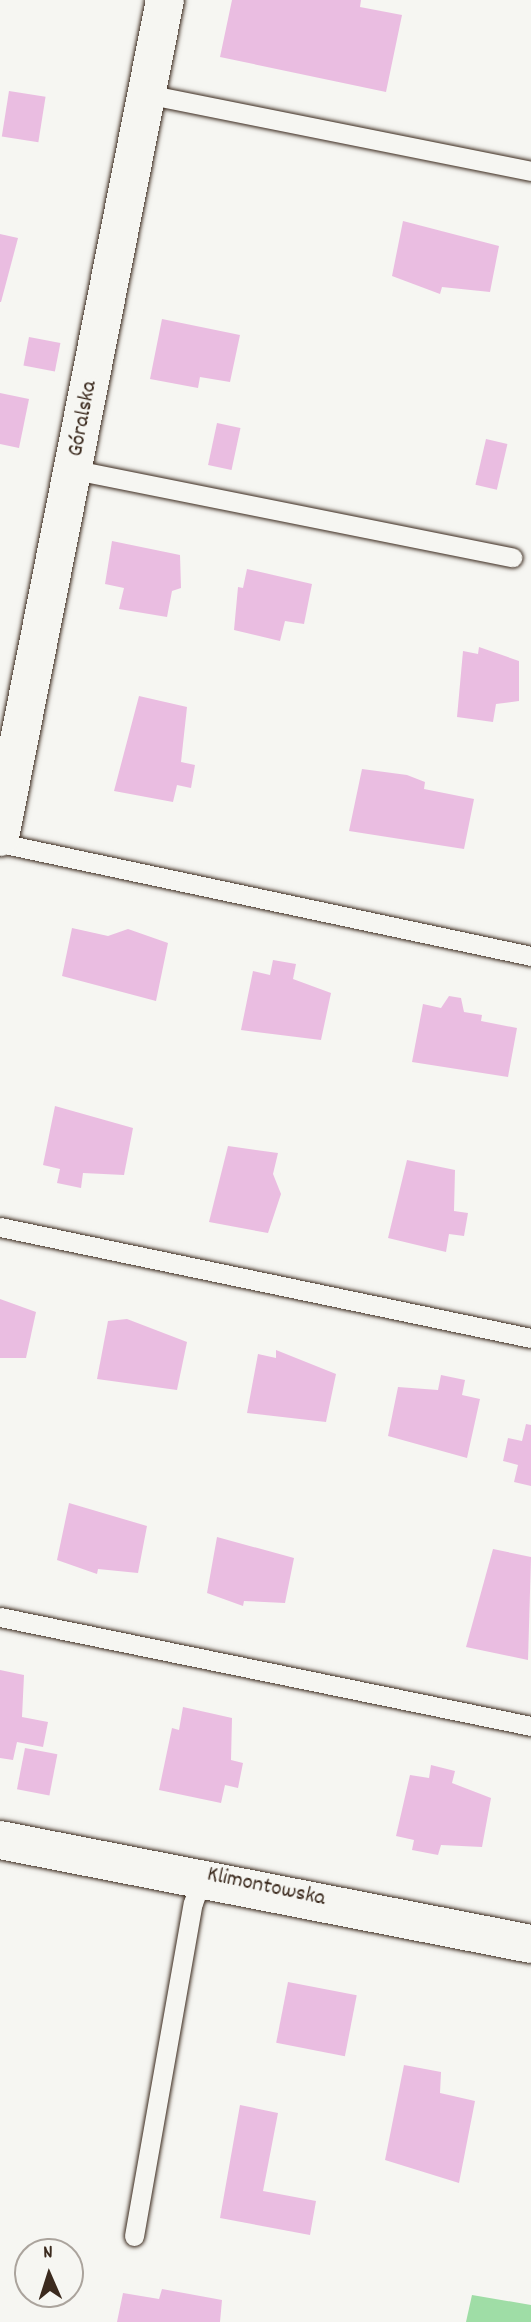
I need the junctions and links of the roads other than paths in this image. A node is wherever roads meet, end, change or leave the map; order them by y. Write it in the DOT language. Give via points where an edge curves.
graph roads {
  1 [pos="165,0"];
  2 [pos="146,94"];
  3 [pos="531,171"];
  4 [pos="75,470"];
  5 [pos="512,557"];
  6 [pos="0,837"];
  7 [pos="0,843"];
  8 [pos="531,956"];
  9 [pos="0,1227"];
  10 [pos="531,1338"];
  11 [pos="0,1617"];
  12 [pos="531,1726"];
  13 [pos="0,1840"];
  14 [pos="204,1875"];
  15 [pos="531,1944"];
  16 [pos="134,2236"];
  1 -- 2 [label="street, Góralska"];
  2 -- 3 [label="lane"];
  2 -- 4 [label="street, Góralska"];
  4 -- 5 [label="lane"];
  4 -- 6 [label="street, Góralska"];
  7 -- 8 [label="lane"];
  9 -- 10 [label="lane"];
  11 -- 12 [label="lane"];
  13 -- 14 [label="street, Klimontowska"];
  14 -- 15 [label="street, Klimontowska"];
  14 -- 16 [label="lane" via="193,1903"];
}
